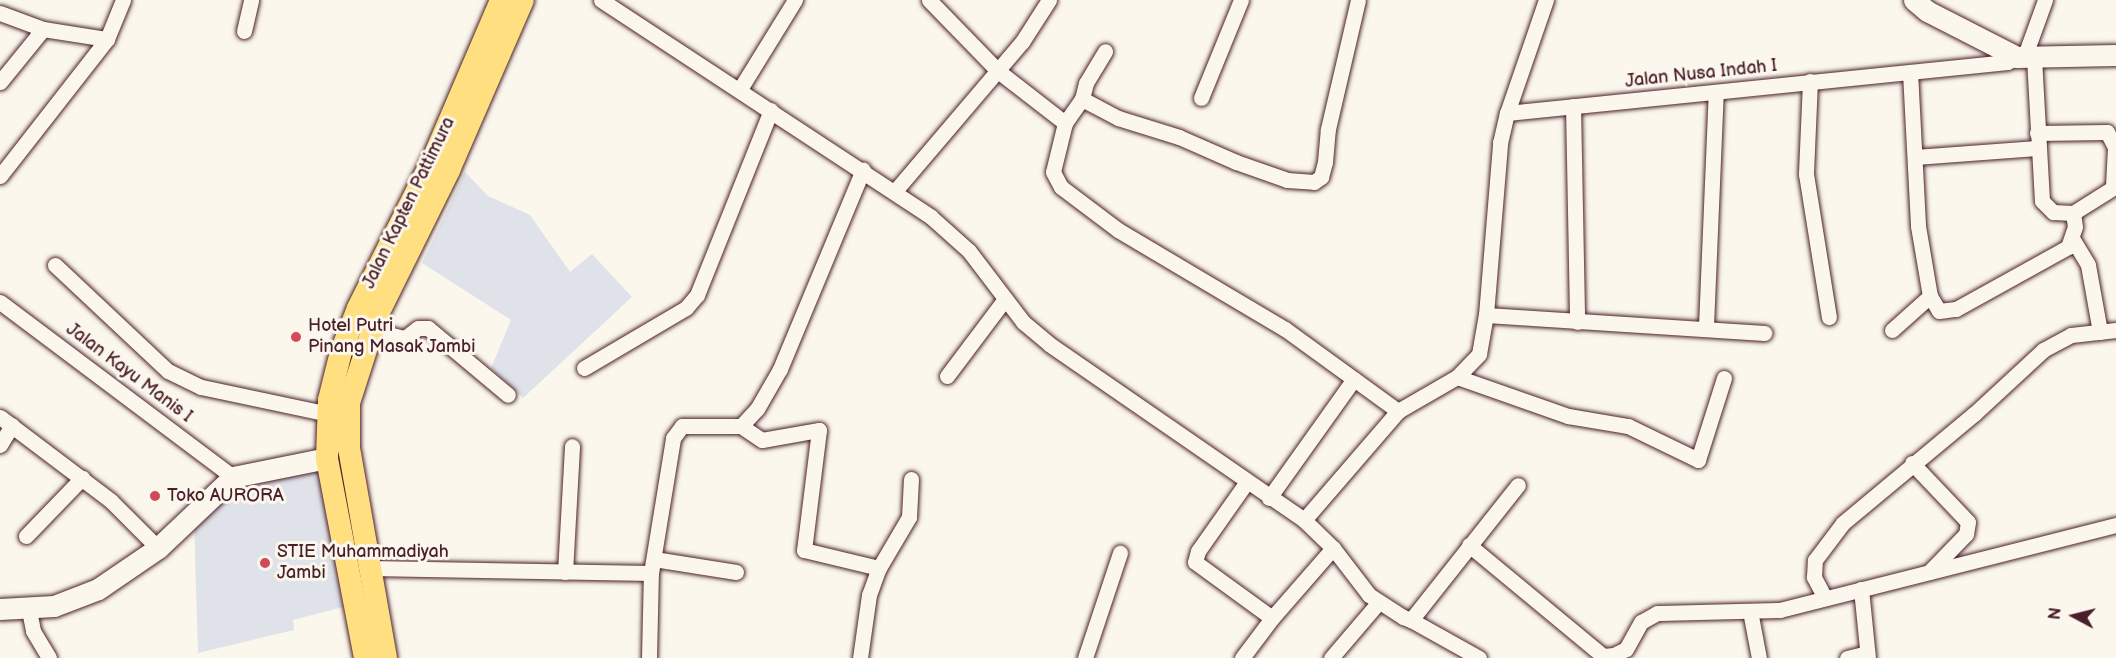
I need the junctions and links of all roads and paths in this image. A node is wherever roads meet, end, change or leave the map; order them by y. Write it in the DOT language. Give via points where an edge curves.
graph roads {
  1 [pos="123,0"];
  2 [pos="252,0"];
  3 [pos="501,0"];
  4 [pos="523,0"];
  5 [pos="601,0"];
  6 [pos="795,0"];
  7 [pos="929,0"];
  8 [pos="1049,0"];
  9 [pos="1241,0"];
  10 [pos="1358,0"];
  11 [pos="1546,0"];
  12 [pos="1914,0"];
  13 [pos="2045,0"];
  14 [pos="0,13"];
  15 [pos="43,29"];
  16 [pos="244,31"];
  17 [pos="107,39"];
  18 [pos="1105,51"];
  19 [pos="2116,56"];
  20 [pos="2025,58"];
  21 [pos="998,71"];
  22 [pos="1910,72"];
  23 [pos="1810,81"];
  24 [pos="0,82"];
  25 [pos="740,89"];
  26 [pos="1716,92"];
  27 [pos="1201,98"];
  28 [pos="1082,99"];
  29 [pos="1573,106"];
  30 [pos="771,110"];
  31 [pos="1507,113"];
  32 [pos="1065,123"];
  33 [pos="2037,140"];
  34 [pos="1915,157"];
  35 [pos="441,165"];
  36 [pos="863,170"];
  37 [pos="0,176"];
  38 [pos="2115,187"];
  39 [pos="895,191"];
  40 [pos="2073,213"];
  41 [pos="2072,238"];
  42 [pos="403,240"];
  43 [pos="55,265"];
  44 [pos="1930,296"];
  45 [pos="1005,299"];
  46 [pos="0,302"];
  47 [pos="1486,315"];
  48 [pos="1829,317"];
  49 [pos="1577,322"];
  50 [pos="1706,326"];
  51 [pos="372,330"];
  52 [pos="1892,330"];
  53 [pos="2116,330"];
  54 [pos="2100,332"];
  55 [pos="1764,333"];
  56 [pos="584,368"];
  57 [pos="947,376"];
  58 [pos="1456,377"];
  59 [pos="1724,378"];
  60 [pos="1354,379"];
  61 [pos="508,395"];
  62 [pos="1398,411"];
  63 [pos="329,414"];
  64 [pos="6,421"];
  65 [pos="741,426"];
  66 [pos="0,445"];
  67 [pos="572,446"];
  68 [pos="327,458"];
  69 [pos="1912,463"];
  70 [pos="233,477"];
  71 [pos="81,478"];
  72 [pos="911,478"];
  73 [pos="1246,483"];
  74 [pos="1518,485"];
  75 [pos="1269,498"];
  76 [pos="350,518"];
  77 [pos="1304,520"];
  78 [pos="2116,525"];
  79 [pos="26,536"];
  80 [pos="1469,545"];
  81 [pos="158,548"];
  82 [pos="1334,548"];
  83 [pos="1120,553"];
  84 [pos="653,566"];
  85 [pos="369,568"];
  86 [pos="879,568"];
  87 [pos="565,572"];
  88 [pos="736,572"];
  89 [pos="1929,572"];
  90 [pos="1861,589"];
  91 [pos="1825,598"];
  92 [pos="1378,603"];
  93 [pos="0,609"];
  94 [pos="29,610"];
  95 [pos="1750,611"];
  96 [pos="1272,618"];
  97 [pos="1412,620"];
  98 [pos="1867,655"];
  99 [pos="49,658"];
  100 [pos="365,658"];
  101 [pos="386,658"];
  102 [pos="649,658"];
  103 [pos="860,658"];
  104 [pos="1085,658"];
  105 [pos="1242,658"];
  106 [pos="1331,658"];
  107 [pos="1479,658"];
  108 [pos="1759,658"];
  109 [pos="1847,658"];
  1 -- 17 [label="street"];
  2 -- 16 [label="street"];
  3 -- 35 [label="main road, Jalan Kapten Pattimura"];
  4 -- 35 [label="main road, Jalan Kapten Pattimura"];
  5 -- 25 [label="street"];
  6 -- 25 [label="street"];
  7 -- 21 [label="street"];
  8 -- 21 [label="street" via="1029,34"];
  9 -- 27 [label="street"];
  10 -- 28 [label="street" via="1328,129 1325,162 1314,182 1287,180 1236,162 1179,137 1118,118"];
  11 -- 31 [label="street"];
  12 -- 20 [label="street" via="1946,22"];
  13 -- 20 [label="street"];
  14 -- 15 [label="street"];
  15 -- 17 [label="street"];
  15 -- 24 [label="street"];
  17 -- 37 [label="street"];
  18 -- 28 [label="street" via="1086,83"];
  19 -- 20 [label="street"];
  20 -- 22 [label="street, Jalan Nusa Indah I"];
  20 -- 33 [label="street"];
  21 -- 32 [label="street"];
  21 -- 39 [label="street" via="957,113"];
  22 -- 23 [label="street, Jalan Nusa Indah I"];
  22 -- 34 [label="street"];
  23 -- 26 [label="street, Jalan Nusa Indah I"];
  23 -- 48 [label="street" via="1806,174"];
  25 -- 30 [label="street"];
  26 -- 29 [label="street, Jalan Nusa Indah I"];
  26 -- 50 [label="street"];
  28 -- 32 [label="street"];
  29 -- 31 [label="street, Jalan Nusa Indah I"];
  29 -- 49 [label="street"];
  30 -- 36 [label="street"];
  30 -- 56 [label="street" via="697,295 686,308"];
  31 -- 47 [label="street" via="1500,143"];
  32 -- 60 [label="street" via="1053,172 1061,187 1118,230 1285,329"];
  33 -- 34 [label="street"];
  33 -- 38 [label="street" via="2107,132 2115,147"];
  33 -- 40 [label="street" via="2046,208"];
  34 -- 44 [label="street" via="1918,226"];
  35 -- 42 [label="main road, Jalan Kapten Pattimura"];
  36 -- 39 [label="street"];
  36 -- 65 [label="street" via="780,369 757,409"];
  38 -- 40 [label="street"];
  39 -- 45 [label="street" via="952,234"];
  40 -- 41 [label="street"];
  41 -- 44 [label="street" via="2061,252 1956,309 1939,310"];
  41 -- 54 [label="street" via="2088,265"];
  42 -- 51 [label="main road, Jalan Kapten Pattimura"];
  42 -- 63 [label="main road, Jalan Kapten Pattimura" via="341,352"];
  43 -- 63 [label="street" via="168,371 201,387"];
  44 -- 52 [label="street"];
  45 -- 57 [label="street"];
  45 -- 73 [label="street" via="1048,344 1135,400"];
  46 -- 70 [label="street, Jalan Kayu Manis I"];
  47 -- 49 [label="street"];
  47 -- 58 [label="street" via="1479,354"];
  49 -- 50 [label="street"];
  50 -- 55 [label="street"];
  51 -- 61 [label="street" via="405,338 418,328 429,328"];
  51 -- 76 [label="main road, Jalan Kapten Pattimura" via="350,403"];
  53 -- 54 [label="street"];
  54 -- 69 [label="street" via="2071,335 2043,350 1974,414"];
  58 -- 59 [label="street" via="1569,416 1629,426 1698,460"];
  58 -- 62 [label="street"];
  60 -- 62 [label="street"];
  60 -- 75 [label="street"];
  62 -- 77 [label="street"];
  63 -- 68 [label="main road, Jalan Kapten Pattimura"];
  64 -- 66 [label="street"];
  64 -- 71 [label="street"];
  65 -- 84 [label="street" via="677,429"];
  65 -- 86 [label="street" via="762,440 819,430 804,550"];
  67 -- 87 [label="street"];
  68 -- 70 [label="street"];
  68 -- 76 [label="main road, Jalan Kapten Pattimura"];
  69 -- 89 [label="street" via="1968,522 1966,534"];
  69 -- 91 [label="street" via="1843,523 1821,549 1813,569"];
  70 -- 81 [label="street"];
  71 -- 79 [label="street"];
  71 -- 81 [label="street" via="111,501"];
  72 -- 86 [label="street" via="909,517"];
  73 -- 75 [label="street"];
  73 -- 96 [label="street" via="1198,551 1195,562"];
  74 -- 80 [label="street"];
  75 -- 77 [label="street"];
  76 -- 85 [label="main road, Jalan Kapten Pattimura"];
  76 -- 100 [label="main road, Jalan Kapten Pattimura"];
  77 -- 82 [label="street"];
  78 -- 89 [label="street"];
  80 -- 95 [label="street" via="1603,656 1621,654 1641,622 1658,613"];
  80 -- 97 [label="street"];
  81 -- 94 [label="street" via="98,589 54,606"];
  82 -- 92 [label="street"];
  82 -- 96 [label="street"];
  83 -- 104 [label="street"];
  84 -- 87 [label="street"];
  84 -- 88 [label="street"];
  84 -- 102 [label="street"];
  85 -- 87 [label="street"];
  85 -- 101 [label="main road, Jalan Kapten Pattimura"];
  86 -- 103 [label="street" via="869,595"];
  89 -- 90 [label="street"];
  90 -- 91 [label="street"];
  90 -- 98 [label="street"];
  91 -- 95 [label="street" via="1780,610"];
  92 -- 97 [label="street"];
  92 -- 106 [label="street"];
  93 -- 94 [label="street"];
  94 -- 99 [label="street" via="33,631"];
  95 -- 108 [label="street"];
  96 -- 105 [label="street"];
  97 -- 107 [label="street"];
  98 -- 109 [label="street"];
}
